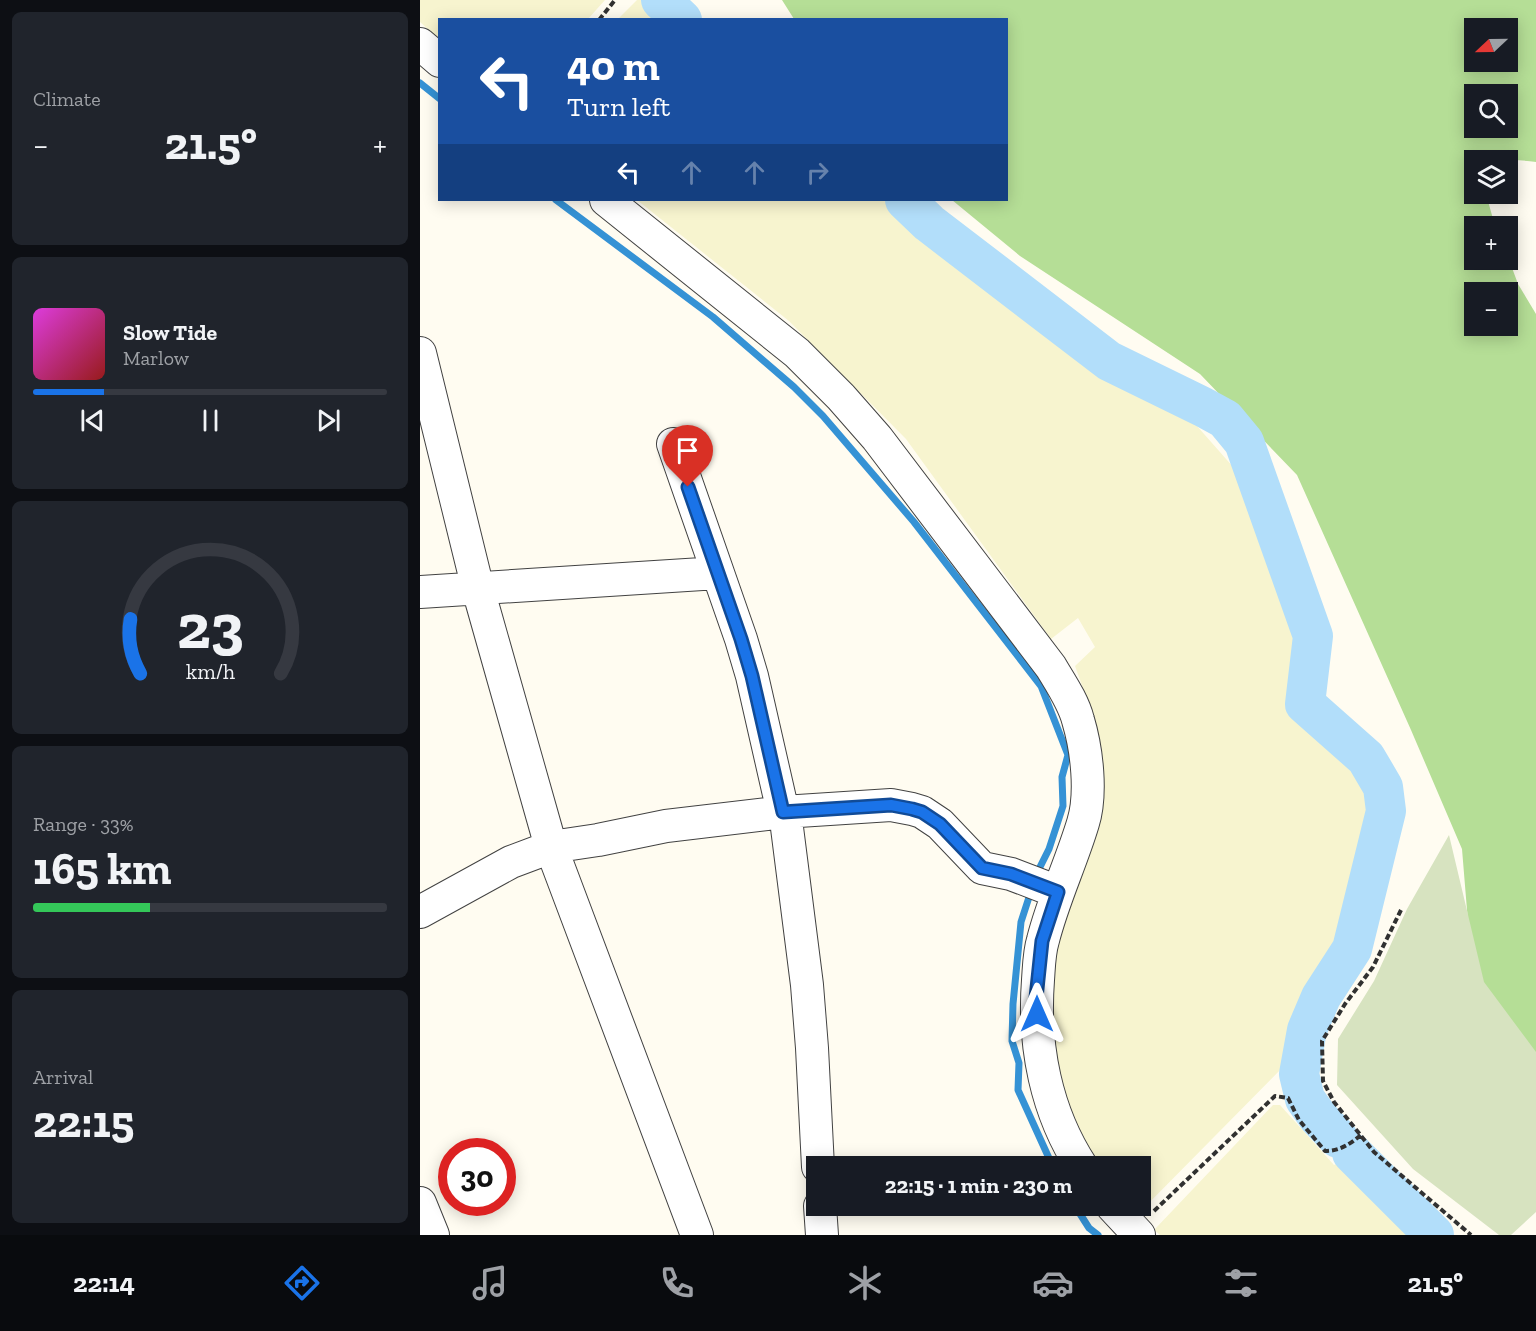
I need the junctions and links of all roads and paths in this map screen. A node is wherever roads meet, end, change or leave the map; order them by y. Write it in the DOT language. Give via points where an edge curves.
graph roads {
  1 [pos="615,0"];
  2 [pos="601,18"];
  3 [pos="420,44"];
  4 [pos="438,59"];
  5 [pos="607,201"];
  6 [pos="420,353"];
  7 [pos="673,444"];
  8 [pos="718,573"];
  9 [pos="478,589"];
  10 [pos="420,592"];
  11 [pos="784,812"];
  12 [pos="551,846"];
  13 [pos="1053,890"];
  14 [pos="1401,910"];
  15 [pos="420,912"];
  16 [pos="1361,1135"];
  17 [pos="817,1156"];
  18 [pos="1076,1156"];
  19 [pos="420,1203"];
  20 [pos="821,1216"];
  21 [pos="1121,1216"];
  22 [pos="1136,1233"];
  23 [pos="433,1235"];
  24 [pos="697,1235"];
  25 [pos="822,1235"];
  26 [pos="1472,1235"];
  1 -- 2 [label="path"];
  3 -- 4 [label="street"];
  5 -- 13 [label="street" via="797,353 841,397 878,438 1051,668 1078,719 1088,775 1084,821"];
  6 -- 9 [label="street"];
  7 -- 8 [label="street"];
  8 -- 9 [label="street"];
  8 -- 11 [label="street" via="752,676"];
  9 -- 10 [label="street"];
  9 -- 12 [label="street"];
  11 -- 12 [label="street" via="666,826"];
  11 -- 13 [label="street" via="891,805 912,809 940,824 982,868"];
  11 -- 17 [label="street" via="807,985"];
  12 -- 15 [label="street" via="511,862"];
  12 -- 24 [label="street"];
  13 -- 18 [label="street" via="1036,998 1040,1060 1056,1117"];
  14 -- 16 [label="path" via="1373,967 1322,1041 1323,1081 1334,1102"];
  16 -- 22 [label="path" via="1335,1151 1325,1151 1299,1120 1288,1098 1275,1096"];
  16 -- 26 [label="path" via="1374,1152"];
  19 -- 23 [label="street"];
  20 -- 25 [label="street"];
  21 -- 22 [label="street"];
}
